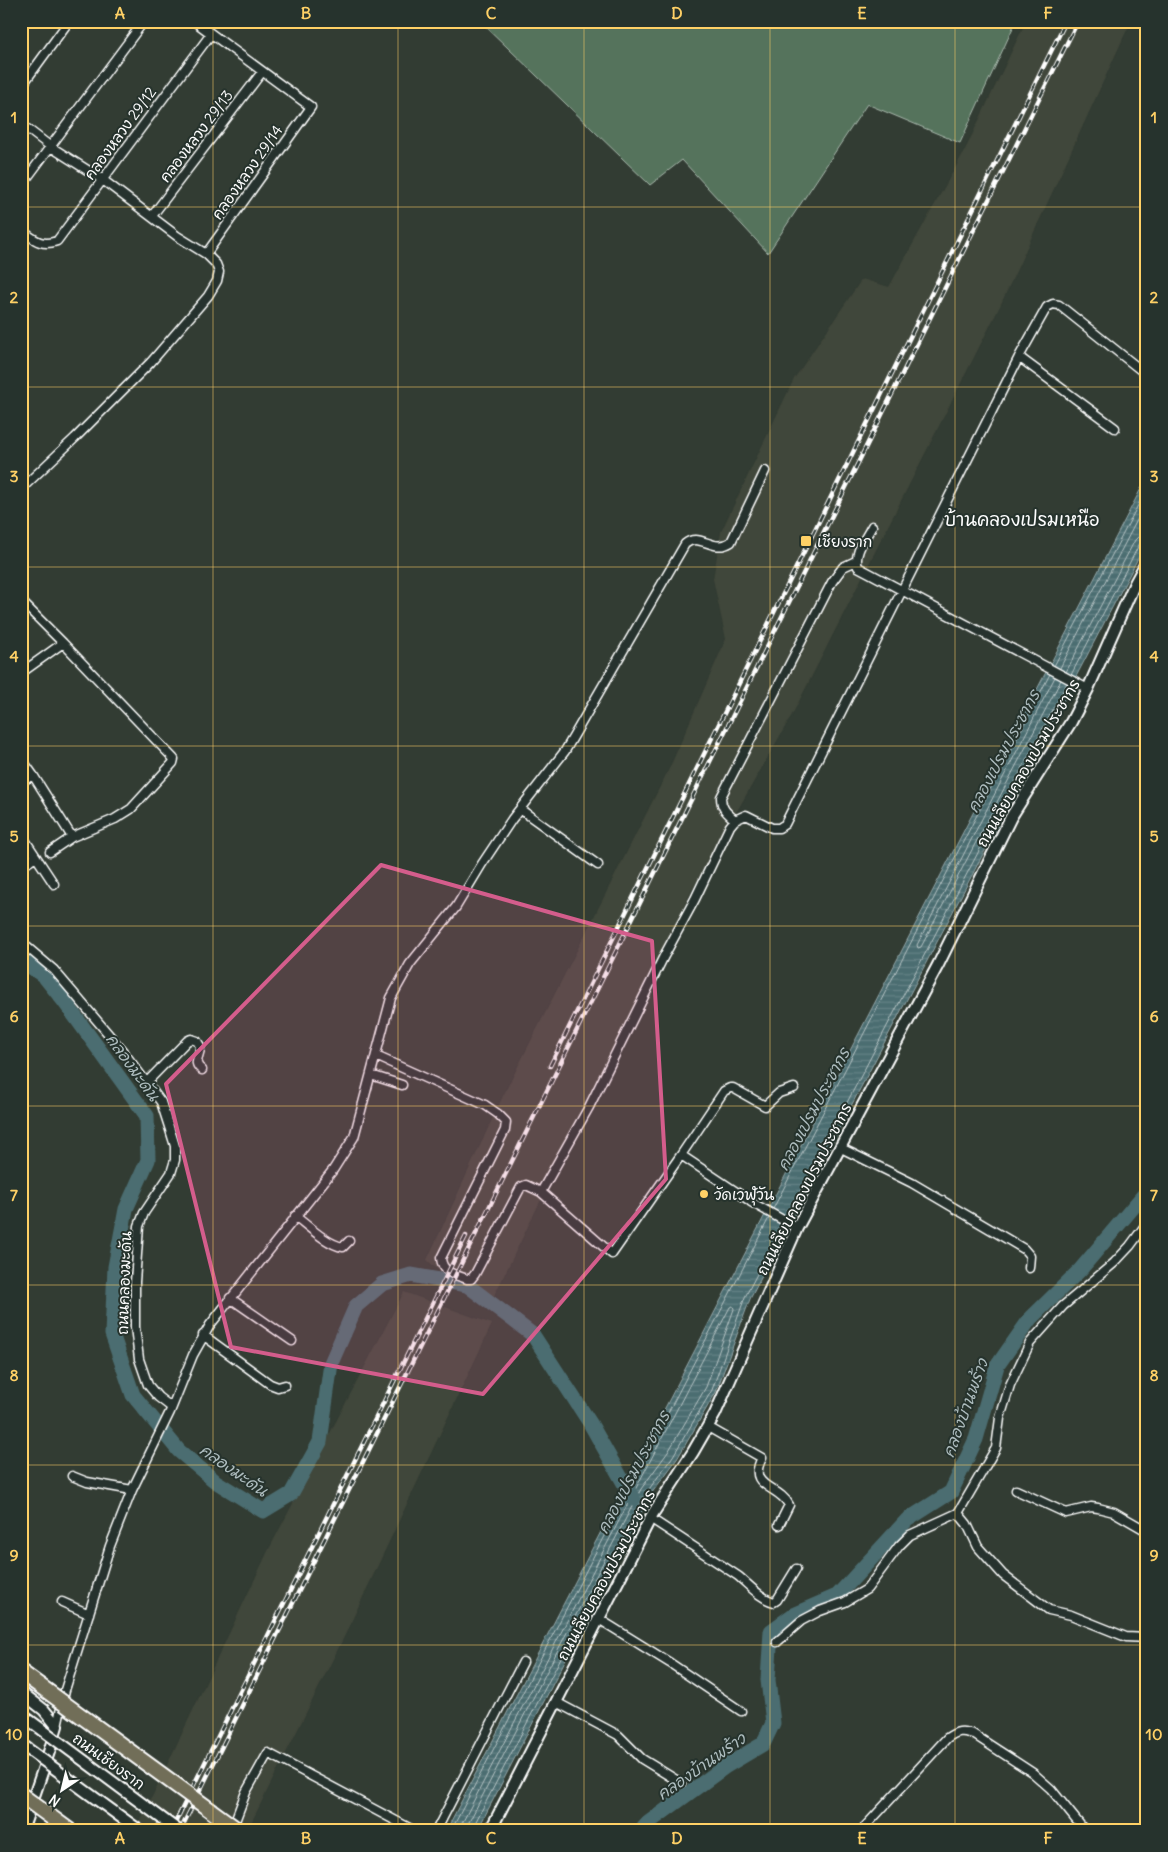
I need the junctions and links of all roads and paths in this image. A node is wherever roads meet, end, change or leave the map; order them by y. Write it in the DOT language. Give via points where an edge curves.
graph roads {
  1 [pos="69,21"];
  2 [pos="144,21"];
  3 [pos="194,21"];
  4 [pos="211,34"];
  5 [pos="262,72"];
  6 [pos="21,87"];
  7 [pos="21,124"];
  8 [pos="51,146"];
  9 [pos="103,180"];
  10 [pos="21,186"];
  11 [pos="152,216"];
  12 [pos="21,230"];
  13 [pos="206,254"];
  14 [pos="1019,357"];
  15 [pos="1147,375"];
  16 [pos="1115,428"];
  17 [pos="765,471"];
  18 [pos="21,490"];
  19 [pos="872,526"];
  20 [pos="856,561"];
  21 [pos="1147,561"];
  22 [pos="902,590"];
  23 [pos="21,601"];
  24 [pos="63,642"];
  25 [pos="21,673"];
  26 [pos="1084,687"];
  27 [pos="21,758"];
  28 [pos="33,774"];
  29 [pos="21,782"];
  30 [pos="520,809"];
  31 [pos="734,820"];
  32 [pos="21,834"];
  33 [pos="72,838"];
  34 [pos="50,852"];
  35 [pos="36,857"];
  36 [pos="598,865"];
  37 [pos="21,868"];
  38 [pos="54,884"];
  39 [pos="21,942"];
  40 [pos="376,1056"];
  41 [pos="202,1070"];
  42 [pos="371,1075"];
  43 [pos="147,1082"];
  44 [pos="402,1085"];
  45 [pos="794,1088"];
  46 [pos="839,1147"];
  47 [pos="681,1155"];
  48 [pos="541,1192"];
  49 [pos="295,1216"];
  50 [pos="1147,1223"];
  51 [pos="794,1227"];
  52 [pos="349,1241"];
  53 [pos="1029,1268"];
  54 [pos="230,1298"];
  55 [pos="203,1335"];
  56 [pos="292,1341"];
  57 [pos="285,1384"];
  58 [pos="170,1410"];
  59 [pos="708,1427"];
  60 [pos="72,1476"];
  61 [pos="132,1490"];
  62 [pos="1016,1490"];
  63 [pos="958,1513"];
  64 [pos="650,1518"];
  65 [pos="779,1524"];
  66 [pos="1147,1530"];
  67 [pos="796,1569"];
  68 [pos="62,1602"];
  69 [pos="88,1614"];
  70 [pos="599,1619"];
  71 [pos="1147,1638"];
  72 [pos="776,1642"];
  73 [pos="523,1662"];
  74 [pos="21,1672"];
  75 [pos="21,1692"];
  76 [pos="556,1702"];
  77 [pos="741,1711"];
  78 [pos="21,1714"];
  79 [pos="57,1726"];
  80 [pos="21,1744"];
  81 [pos="681,1783"];
  82 [pos="21,1795"];
  83 [pos="441,1829"];
  84 [pos="22,1831"];
  85 [pos="70,1831"];
  86 [pos="140,1831"];
  87 [pos="179,1831"];
  88 [pos="231,1831"];
  89 [pos="239,1831"];
  90 [pos="415,1831"];
  91 [pos="490,1831"];
  92 [pos="861,1831"];
  93 [pos="1085,1831"];
  1 -- 6 [label="street"];
  2 -- 8 [label="street"];
  3 -- 4 [label="street"];
  4 -- 5 [label="street"];
  4 -- 9 [label="street, คลองหลวง 29/12"];
  5 -- 11 [label="street, คลองหลวง 29/13"];
  5 -- 13 [label="street, คลองหลวง 29/14" via="311,107"];
  7 -- 8 [label="street"];
  8 -- 9 [label="street"];
  8 -- 10 [label="street"];
  9 -- 11 [label="street"];
  9 -- 12 [label="street, คลองหลวง 29/12" via="57,241 48,245 38,242"];
  11 -- 13 [label="street"];
  13 -- 18 [label="street" via="219,272 208,296 150,362"];
  14 -- 15 [label="street" via="1047,307 1053,304 1059,305"];
  14 -- 16 [label="street"];
  14 -- 22 [label="street"];
  17 -- 30 [label="street" via="731,542 722,547 696,539 686,544 569,745"];
  19 -- 20 [label="street"];
  20 -- 22 [label="street" via="864,572"];
  20 -- 31 [label="street" via="843,567 832,582 721,797 721,805"];
  21 -- 26 [label="street, ถนนเลียบคลองเปรมประชากร"];
  22 -- 26 [label="street"];
  22 -- 31 [label="street" via="785,824 772,828 746,815"];
  23 -- 24 [label="street"];
  24 -- 25 [label="street"];
  24 -- 33 [label="street" via="174,759 131,809"];
  26 -- 46 [label="street, ถนนเลียบคลองเปรมประชากร" via="1071,722 1012,817 938,965"];
  27 -- 28 [label="street"];
  28 -- 29 [label="street"];
  28 -- 33 [label="street"];
  30 -- 36 [label="street"];
  30 -- 40 [label="street" via="456,906 398,983"];
  31 -- 48 [label="street" via="589,1107"];
  32 -- 35 [label="street"];
  33 -- 34 [label="street"];
  35 -- 37 [label="street"];
  35 -- 38 [label="street"];
  39 -- 43 [label="street, ถนนคลองมะดัน" via="54,970"];
  40 -- 42 [label="street"];
  40 -- 48 [label="street" via="485,1105 506,1122 505,1130 441,1258 444,1269 471,1279 521,1187 530,1186"];
  41 -- 43 [label="street" via="196,1063 200,1046 191,1039"];
  42 -- 44 [label="street"];
  42 -- 49 [label="street" via="354,1137 333,1170"];
  43 -- 58 [label="street, ถนนคลองมะดัน" via="161,1102 175,1146 170,1172 138,1226 136,1343 148,1385"];
  45 -- 47 [label="street" via="780,1093 765,1106 733,1088 724,1091"];
  46 -- 51 [label="street, ถนนเลียบคลองเปรมประชากร"];
  46 -- 53 [label="street" via="912,1183 1024,1249 1030,1256"];
  47 -- 48 [label="street" via="612,1254"];
  47 -- 51 [label="street"];
  49 -- 52 [label="street" via="339,1247"];
  49 -- 54 [label="street"];
  50 -- 63 [label="street" via="1114,1263 1063,1306 1030,1343 1010,1386 1000,1418 996,1448"];
  51 -- 59 [label="street, ถนนเลียบคลองเปรมประชากร"];
  54 -- 55 [label="street"];
  54 -- 56 [label="street"];
  55 -- 57 [label="street" via="270,1384 282,1388"];
  55 -- 58 [label="street"];
  58 -- 61 [label="street"];
  59 -- 64 [label="street, ถนนเลียบคลองเปรมประชากร"];
  59 -- 65 [label="street" via="762,1458 757,1468 758,1477 788,1503"];
  60 -- 61 [label="street"];
  61 -- 69 [label="street"];
  62 -- 66 [label="street" via="1066,1513 1091,1507 1106,1510"];
  63 -- 71 [label="street" via="978,1546 1004,1575 1049,1610 1071,1615 1126,1637"];
  63 -- 72 [label="street" via="910,1535 868,1589 801,1621"];
  64 -- 67 [label="street" via="770,1601 777,1600"];
  64 -- 70 [label="street, ถนนเลียบคลองเปรมประชากร"];
  68 -- 69 [label="street"];
  69 -- 79 [label="street"];
  70 -- 76 [label="street, ถนนเลียบคลองเปรมประชากร"];
  70 -- 77 [label="street"];
  73 -- 83 [label="street"];
  74 -- 89 [label="highway, bridge"];
  75 -- 79 [label="street" via="44,1710"];
  76 -- 81 [label="street" via="618,1735 642,1759"];
  76 -- 91 [label="street, ถนนเลียบคลองเปรมประชากร"];
  78 -- 87 [label="street, ถนนเชียงราก, bridge"];
  79 -- 84 [label="street"];
  80 -- 86 [label="street, bridge"];
  82 -- 85 [label="highway, bridge"];
  88 -- 90 [label="street" via="246,1792 266,1755 270,1754"];
  92 -- 93 [label="street" via="947,1738 958,1731 973,1734 1033,1773 1051,1789"];
}
